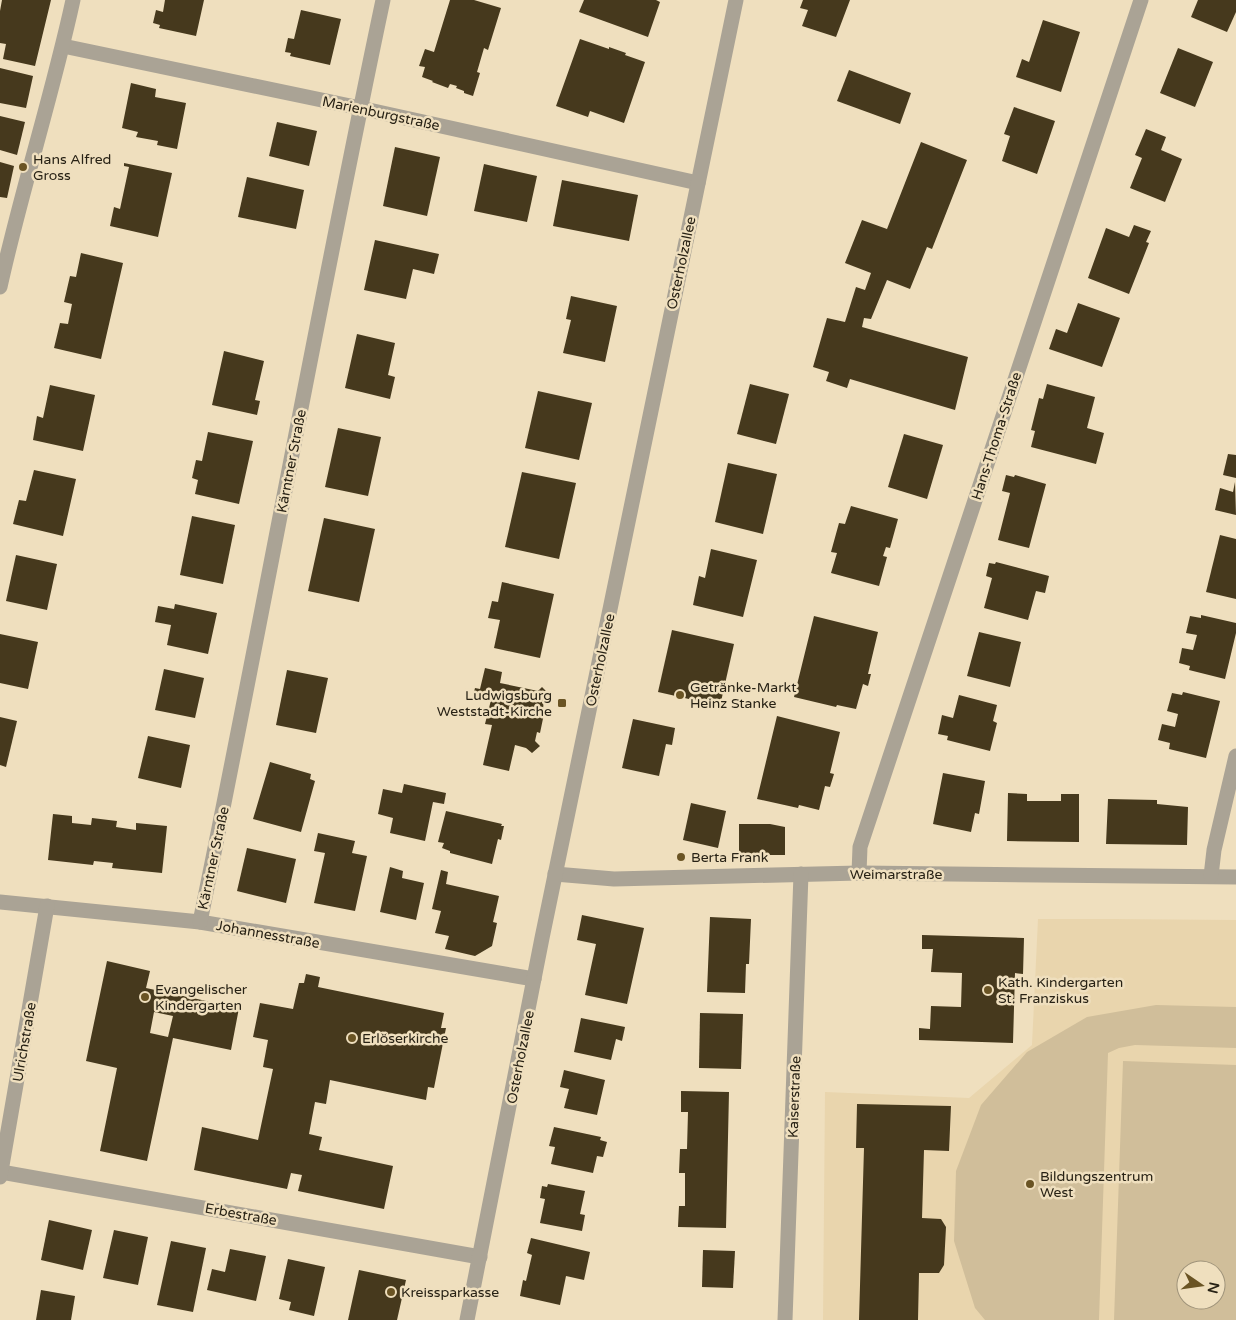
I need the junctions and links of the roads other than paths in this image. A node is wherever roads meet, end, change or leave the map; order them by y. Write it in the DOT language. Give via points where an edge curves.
graph roads {
  1 [pos="74,0"];
  2 [pos="383,0"];
  3 [pos="736,0"];
  4 [pos="1141,0"];
  5 [pos="63,46"];
  6 [pos="360,108"];
  7 [pos="698,183"];
  8 [pos="0,287"];
  9 [pos="1236,756"];
  10 [pos="859,873"];
  11 [pos="555,874"];
  12 [pos="802,874"];
  13 [pos="1211,876"];
  14 [pos="1236,876"];
  15 [pos="0,902"];
  16 [pos="47,906"];
  17 [pos="200,922"];
  18 [pos="534,979"];
  19 [pos="1,1174"];
  20 [pos="480,1257"];
  21 [pos="467,1320"];
  22 [pos="785,1320"];
  1 -- 5 [label="street"];
  2 -- 6 [label="street, Kärntner Straße"];
  3 -- 7 [label="street, Osterholzallee"];
  4 -- 10 [label="street, Hans-Thoma-Straße" via="860,847"];
  5 -- 6 [label="street, Marienburgstraße"];
  5 -- 8 [label="street"];
  6 -- 7 [label="street, Marienburgstraße"];
  6 -- 17 [label="street, Kärntner Straße"];
  7 -- 11 [label="street, Osterholzallee"];
  9 -- 13 [label="street"];
  10 -- 12 [label="street, Weimarstraße"];
  10 -- 13 [label="street, Weimarstraße"];
  11 -- 12 [label="street, Weimarstraße" via="614,880"];
  11 -- 18 [label="street, Osterholzallee"];
  12 -- 22 [label="street, Kaiserstraße"];
  13 -- 14 [label="street, Weimarstraße"];
  15 -- 16 [label="street, Johannesstraße"];
  16 -- 17 [label="street, Johannesstraße"];
  16 -- 19 [label="street, Ulrichstraße"];
  17 -- 18 [label="street, Johannesstraße"];
  18 -- 20 [label="street, Osterholzallee"];
  19 -- 20 [label="street, Erbestraße"];
  20 -- 21 [label="street, Osterholzallee"];
}
